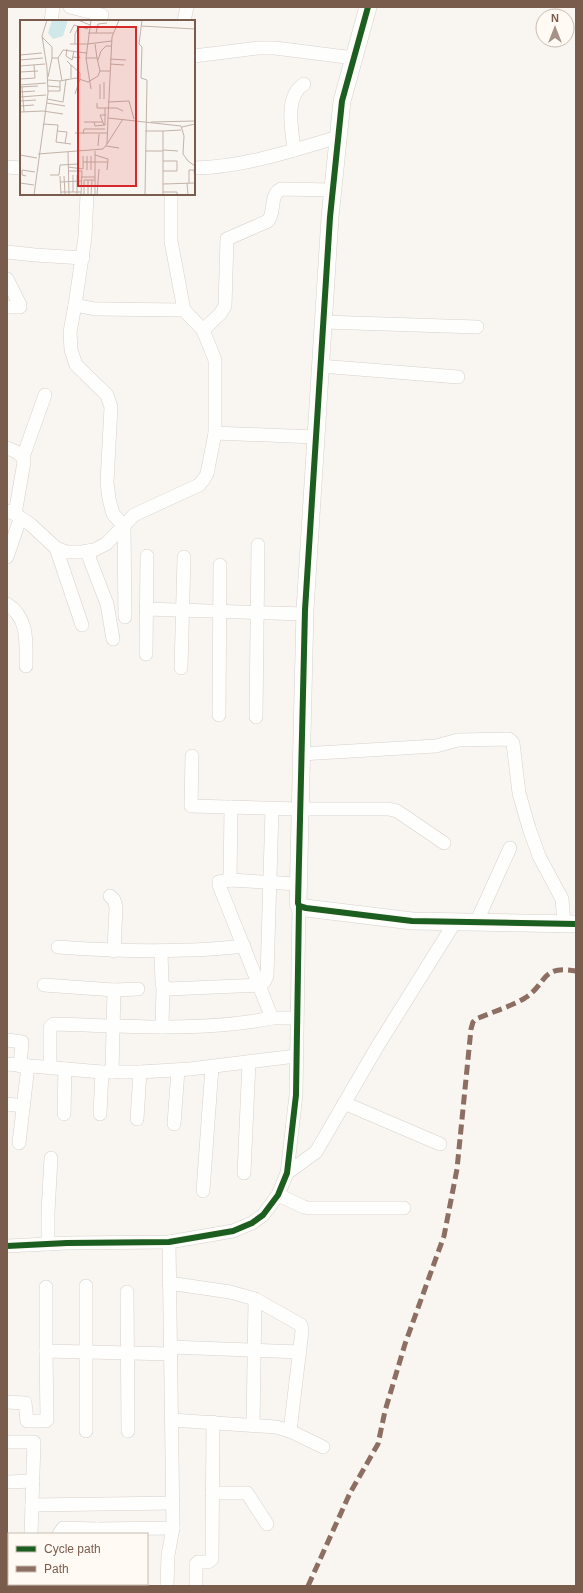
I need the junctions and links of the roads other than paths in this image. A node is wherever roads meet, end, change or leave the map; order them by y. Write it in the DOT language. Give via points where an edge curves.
graph roads {
  1 [pos="53,7"];
  2 [pos="70,7"];
  3 [pos="187,7"];
  4 [pos="368,7"];
  5 [pos="103,14"];
  6 [pos="50,20"];
  7 [pos="184,20"];
  8 [pos="195,56"];
  9 [pos="354,58"];
  10 [pos="304,84"];
  11 [pos="338,137"];
  12 [pos="294,150"];
  13 [pos="7,167"];
  14 [pos="20,168"];
  15 [pos="195,168"];
  16 [pos="332,190"];
  17 [pos="87,195"];
  18 [pos="171,195"];
  19 [pos="7,252"];
  20 [pos="83,258"];
  21 [pos="7,278"];
  22 [pos="75,305"];
  23 [pos="7,307"];
  24 [pos="184,310"];
  25 [pos="323,322"];
  26 [pos="477,327"];
  27 [pos="202,330"];
  28 [pos="320,366"];
  29 [pos="458,377"];
  30 [pos="45,395"];
  31 [pos="215,433"];
  32 [pos="315,438"];
  33 [pos="7,448"];
  34 [pos="23,457"];
  35 [pos="14,515"];
  36 [pos="124,526"];
  37 [pos="258,545"];
  38 [pos="56,548"];
  39 [pos="88,551"];
  40 [pos="147,556"];
  41 [pos="184,556"];
  42 [pos="7,557"];
  43 [pos="220,565"];
  44 [pos="7,604"];
  45 [pos="146,609"];
  46 [pos="184,610"];
  47 [pos="220,611"];
  48 [pos="257,612"];
  49 [pos="305,614"];
  50 [pos="126,617"];
  51 [pos="82,625"];
  52 [pos="113,639"];
  53 [pos="146,654"];
  54 [pos="26,666"];
  55 [pos="181,668"];
  56 [pos="219,715"];
  57 [pos="256,717"];
  58 [pos="301,754"];
  59 [pos="192,756"];
  60 [pos="230,807"];
  61 [pos="272,809"];
  62 [pos="300,809"];
  63 [pos="444,843"];
  64 [pos="510,848"];
  65 [pos="230,880"];
  66 [pos="271,882"];
  67 [pos="298,884"];
  68 [pos="110,896"];
  69 [pos="299,906"];
  70 [pos="454,922"];
  71 [pos="476,923"];
  72 [pos="570,923"];
  73 [pos="244,946"];
  74 [pos="58,947"];
  75 [pos="114,951"];
  76 [pos="162,951"];
  77 [pos="44,985"];
  78 [pos="260,985"];
  79 [pos="163,987"];
  80 [pos="138,989"];
  81 [pos="114,990"];
  82 [pos="272,1018"];
  83 [pos="296,1018"];
  84 [pos="113,1026"];
  85 [pos="162,1027"];
  86 [pos="7,1040"];
  87 [pos="296,1056"];
  88 [pos="249,1062"];
  89 [pos="7,1064"];
  90 [pos="24,1066"];
  91 [pos="212,1067"];
  92 [pos="50,1068"];
  93 [pos="65,1069"];
  94 [pos="178,1070"];
  95 [pos="107,1072"];
  96 [pos="140,1072"];
  97 [pos="344,1103"];
  98 [pos="7,1104"];
  99 [pos="23,1106"];
  100 [pos="64,1114"];
  101 [pos="100,1114"];
  102 [pos="136,1119"];
  103 [pos="174,1124"];
  104 [pos="19,1143"];
  105 [pos="440,1144"];
  106 [pos="51,1158"];
  107 [pos="244,1173"];
  108 [pos="287,1173"];
  109 [pos="203,1191"];
  110 [pos="278,1195"];
  111 [pos="404,1208"];
  112 [pos="168,1242"];
  113 [pos="48,1244"];
  114 [pos="7,1246"];
  115 [pos="169,1283"];
  116 [pos="86,1286"];
  117 [pos="46,1287"];
  118 [pos="128,1292"];
  119 [pos="255,1299"];
  120 [pos="254,1350"];
  121 [pos="46,1351"];
  122 [pos="171,1351"];
  123 [pos="86,1352"];
  124 [pos="300,1352"];
  125 [pos="128,1353"];
  126 [pos="7,1402"];
  127 [pos="172,1420"];
  128 [pos="213,1422"];
  129 [pos="253,1425"];
  130 [pos="86,1431"];
  131 [pos="128,1431"];
  132 [pos="290,1431"];
  133 [pos="7,1442"];
  134 [pos="323,1447"];
  135 [pos="33,1481"];
  136 [pos="7,1482"];
  137 [pos="212,1493"];
  138 [pos="173,1503"];
  139 [pos="32,1505"];
  140 [pos="267,1524"];
  141 [pos="173,1528"];
  142 [pos="97,1531"];
  143 [pos="135,1531"];
  144 [pos="31,1533"];
  145 [pos="60,1533"];
  146 [pos="167,1586"];
  147 [pos="196,1586"];
  1 -- 6 [label="street"];
  2 -- 5 [label="street"];
  3 -- 7 [label="street"];
  4 -- 9 [label="street"];
  8 -- 9 [label="street" via="275,48"];
  9 -- 11 [label="street" via="342,101"];
  10 -- 12 [label="street" via="294,94 292,105"];
  11 -- 12 [label="street"];
  11 -- 16 [label="street"];
  12 -- 15 [label="street" via="266,159"];
  13 -- 14 [label="street"];
  16 -- 25 [label="street"];
  16 -- 27 [label="street" via="276,191 272,217 268,221 227,239 226,306"];
  17 -- 20 [label="street"];
  18 -- 24 [label="street" via="171,241"];
  19 -- 20 [label="street"];
  20 -- 22 [label="street"];
  21 -- 23 [label="street" via="20,307"];
  22 -- 24 [label="street" via="95,309"];
  22 -- 36 [label="street" via="70,332 71,350 76,365 106,395 111,407 107,482 113,514"];
  24 -- 27 [label="street"];
  25 -- 26 [label="street"];
  25 -- 28 [label="street"];
  27 -- 31 [label="street" via="215,360"];
  28 -- 29 [label="street"];
  28 -- 32 [label="street"];
  30 -- 34 [label="street"];
  31 -- 32 [label="street"];
  31 -- 36 [label="street" via="207,474 199,485 134,515"];
  32 -- 49 [label="street"];
  33 -- 34 [label="street"];
  34 -- 35 [label="street" via="24,468"];
  35 -- 38 [label="street" via="30,524"];
  35 -- 42 [label="street"];
  36 -- 39 [label="street" via="106,544"];
  36 -- 50 [label="street"];
  37 -- 48 [label="street"];
  38 -- 39 [label="street" via="67,552"];
  38 -- 51 [label="street"];
  39 -- 52 [label="street" via="106,604"];
  40 -- 45 [label="street"];
  41 -- 46 [label="street"];
  43 -- 47 [label="street"];
  44 -- 54 [label="street" via="18,613 24,625"];
  45 -- 46 [label="street"];
  45 -- 53 [label="street"];
  46 -- 47 [label="street"];
  46 -- 55 [label="street"];
  47 -- 48 [label="street"];
  47 -- 56 [label="street"];
  48 -- 49 [label="street"];
  48 -- 57 [label="street"];
  49 -- 58 [label="street"];
  58 -- 62 [label="street"];
  58 -- 72 [label="street" via="436,746 458,740 509,739 513,743 519,793 529,828 539,856 562,898"];
  59 -- 60 [label="street" via="191,806"];
  60 -- 61 [label="street"];
  60 -- 65 [label="street"];
  61 -- 62 [label="street"];
  61 -- 66 [label="street"];
  62 -- 63 [label="street" via="397,810"];
  62 -- 67 [label="street"];
  64 -- 71 [label="street"];
  65 -- 66 [label="street"];
  65 -- 73 [label="street" via="219,882 219,885"];
  66 -- 67 [label="street"];
  66 -- 78 [label="street" via="267,976"];
  67 -- 69 [label="street"];
  68 -- 75 [label="street" via="116,907"];
  69 -- 70 [label="street" via="412,921"];
  69 -- 83 [label="street"];
  70 -- 71 [label="street"];
  70 -- 97 [label="street"];
  71 -- 72 [label="street"];
  73 -- 76 [label="street"];
  73 -- 78 [label="street"];
  74 -- 75 [label="street"];
  75 -- 76 [label="street"];
  76 -- 79 [label="street"];
  77 -- 81 [label="street"];
  78 -- 79 [label="street" via="168,989"];
  78 -- 82 [label="street"];
  79 -- 85 [label="street"];
  80 -- 81 [label="street"];
  81 -- 84 [label="street"];
  82 -- 83 [label="street"];
  82 -- 85 [label="street" via="244,1023"];
  83 -- 87 [label="street"];
  84 -- 85 [label="street"];
  84 -- 92 [label="street" via="54,1024 51,1026"];
  84 -- 95 [label="street"];
  86 -- 90 [label="street" via="22,1042"];
  87 -- 88 [label="street"];
  87 -- 108 [label="street" via="296,1095"];
  88 -- 91 [label="street"];
  88 -- 107 [label="street"];
  89 -- 90 [label="street"];
  90 -- 92 [label="street"];
  90 -- 99 [label="street"];
  91 -- 94 [label="street"];
  91 -- 109 [label="street"];
  92 -- 93 [label="street"];
  93 -- 95 [label="street"];
  93 -- 100 [label="street"];
  94 -- 96 [label="street"];
  94 -- 103 [label="street"];
  95 -- 96 [label="street"];
  95 -- 101 [label="street"];
  96 -- 102 [label="street"];
  97 -- 105 [label="street"];
  97 -- 108 [label="street" via="316,1152"];
  98 -- 99 [label="street"];
  99 -- 104 [label="street"];
  106 -- 113 [label="street"];
  108 -- 110 [label="street"];
  110 -- 111 [label="street" via="304,1208"];
  110 -- 112 [label="street" via="252,1223 232,1231"];
  112 -- 113 [label="street"];
  112 -- 115 [label="street"];
  113 -- 114 [label="street"];
  115 -- 119 [label="street" via="230,1292"];
  115 -- 122 [label="street"];
  116 -- 123 [label="street"];
  117 -- 121 [label="street"];
  118 -- 125 [label="street"];
  119 -- 120 [label="street"];
  119 -- 124 [label="street" via="301,1325"];
  120 -- 122 [label="street"];
  120 -- 124 [label="street"];
  120 -- 129 [label="street"];
  121 -- 123 [label="street"];
  121 -- 126 [label="street" via="47,1420 27,1421 25,1403"];
  122 -- 125 [label="street"];
  122 -- 127 [label="street"];
  123 -- 125 [label="street"];
  123 -- 130 [label="street"];
  124 -- 132 [label="street"];
  125 -- 131 [label="street"];
  127 -- 128 [label="street"];
  127 -- 138 [label="street"];
  128 -- 129 [label="street"];
  128 -- 137 [label="street"];
  129 -- 132 [label="street"];
  132 -- 134 [label="street"];
  133 -- 135 [label="street" via="34,1442"];
  135 -- 136 [label="street"];
  135 -- 139 [label="street"];
  137 -- 140 [label="street" via="247,1493"];
  137 -- 147 [label="street" via="212,1559 196,1564"];
  138 -- 139 [label="street"];
  138 -- 141 [label="street"];
  139 -- 144 [label="street"];
  141 -- 143 [label="street"];
  141 -- 146 [label="street" via="168,1555"];
  142 -- 143 [label="street"];
  142 -- 145 [label="street" via="63,1528"];
}
